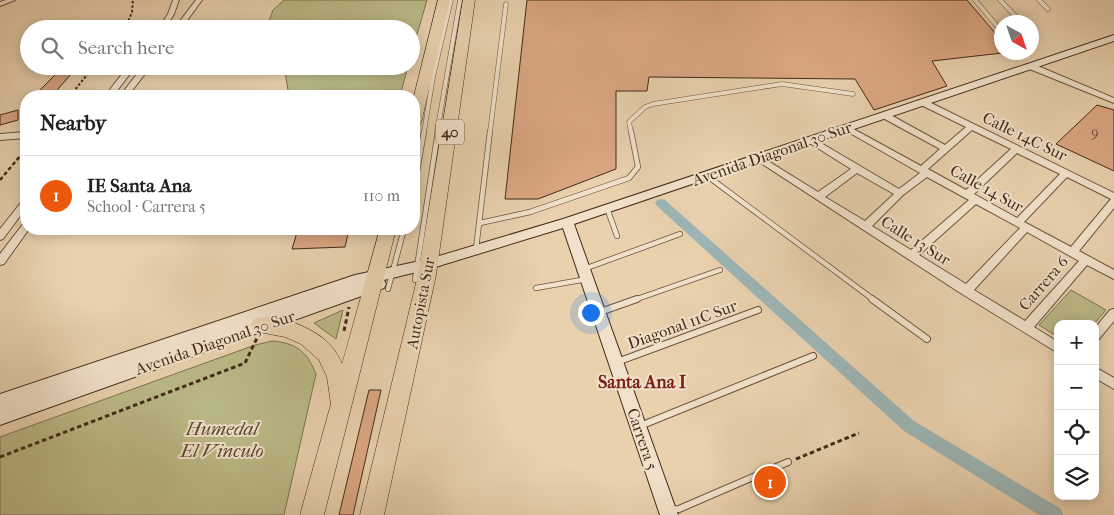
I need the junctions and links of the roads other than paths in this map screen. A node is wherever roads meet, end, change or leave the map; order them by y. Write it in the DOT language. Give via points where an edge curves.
graph roads {
  1 [pos="12,0"];
  2 [pos="176,0"];
  3 [pos="199,0"];
  4 [pos="444,0"];
  5 [pos="451,0"];
  6 [pos="460,0"];
  7 [pos="469,0"];
  8 [pos="975,0"];
  9 [pos="1000,0"];
  10 [pos="1039,0"];
  11 [pos="0,4"];
  12 [pos="506,4"];
  13 [pos="1048,9"];
  14 [pos="1014,15"];
  15 [pos="167,20"];
  16 [pos="184,20"];
  17 [pos="994,23"];
  18 [pos="1114,38"];
  19 [pos="1102,42"];
  20 [pos="1114,47"];
  21 [pos="1030,66"];
  22 [pos="125,75"];
  23 [pos="140,75"];
  24 [pos="114,90"];
  25 [pos="129,90"];
  26 [pos="853,94"];
  27 [pos="420,98"];
  28 [pos="1114,101"];
  29 [pos="922,102"];
  30 [pos="884,115"];
  31 [pos="971,126"];
  32 [pos="844,128"];
  33 [pos="20,135"];
  34 [pos="0,137"];
  35 [pos="810,140"];
  36 [pos="1016,148"];
  37 [pos="946,149"];
  38 [pos="420,154"];
  39 [pos="757,158"];
  40 [pos="857,169"];
  41 [pos="924,171"];
  42 [pos="1066,173"];
  43 [pos="706,175"];
  44 [pos="900,193"];
  45 [pos="818,197"];
  46 [pos="971,197"];
  47 [pos="1114,197"];
  48 [pos="1114,202"];
  49 [pos="607,208"];
  50 [pos="20,210"];
  51 [pos="567,222"];
  52 [pos="480,223"];
  53 [pos="1022,225"];
  54 [pos="865,227"];
  55 [pos="20,234"];
  56 [pos="680,234"];
  57 [pos="388,235"];
  58 [pos="402,235"];
  59 [pos="0,236"];
  60 [pos="618,236"];
  61 [pos="476,250"];
  62 [pos="1073,252"];
  63 [pos="911,256"];
  64 [pos="1086,260"];
  65 [pos="0,261"];
  66 [pos="419,270"];
  67 [pos="720,270"];
  68 [pos="586,274"];
  69 [pos="1114,275"];
  70 [pos="384,280"];
  71 [pos="536,288"];
  72 [pos="966,291"];
  73 [pos="758,310"];
  74 [pos="599,312"];
  75 [pos="1114,313"];
  76 [pos="1026,328"];
  77 [pos="1099,331"];
  78 [pos="261,333"];
  79 [pos="927,339"];
  80 [pos="1054,346"];
  81 [pos="813,356"];
  82 [pos="616,362"];
  83 [pos="1099,375"];
  84 [pos="1114,384"];
  85 [pos="0,402"];
  86 [pos="341,408"];
  87 [pos="0,418"];
  88 [pos="638,427"];
  89 [pos="788,462"];
  90 [pos="668,512"];
  91 [pos="312,515"];
  92 [pos="372,515"];
  1 -- 11 [label="street"];
  2 -- 15 [label="street"];
  3 -- 16 [label="street"];
  4 -- 27 [label="highway, 40"];
  5 -- 38 [label="lane"];
  6 -- 66 [label="lane" via="446,75"];
  7 -- 66 [label="highway, Autopista Sur / 40"];
  8 -- 17 [label="lane"];
  9 -- 14 [label="lane"];
  10 -- 13 [label="lane"];
  12 -- 52 [label="lane"];
  18 -- 19 [label="street, Avenida Diagonal 30 Sur"];
  19 -- 20 [label="street"];
  19 -- 21 [label="street, Avenida Diagonal 30 Sur"];
  21 -- 28 [label="street"];
  21 -- 29 [label="street, Avenida Diagonal 30 Sur"];
  22 -- 24 [label="street"];
  23 -- 25 [label="street"];
  26 -- 52 [label="lane" via="782,84 653,104 629,122 638,167 629,178 530,212"];
  29 -- 30 [label="street, Avenida Diagonal 30 Sur"];
  29 -- 31 [label="street, Calle 14C Sur"];
  30 -- 32 [label="street, Avenida Diagonal 30 Sur"];
  30 -- 37 [label="street"];
  31 -- 36 [label="street, Calle 14C Sur"];
  31 -- 37 [label="street"];
  32 -- 35 [label="street, Avenida Diagonal 30 Sur"];
  32 -- 41 [label="street, Calle 14 Sur"];
  33 -- 34 [label="street"];
  35 -- 39 [label="street, Avenida Diagonal 30 Sur"];
  35 -- 40 [label="street"];
  36 -- 42 [label="street, Calle 14C Sur"];
  36 -- 46 [label="street"];
  37 -- 41 [label="street"];
  39 -- 43 [label="street, Avenida Diagonal 30 Sur"];
  39 -- 45 [label="street, Calle 13 Sur"];
  40 -- 44 [label="street"];
  40 -- 45 [label="street"];
  41 -- 44 [label="street"];
  41 -- 46 [label="street, Calle 14 Sur"];
  42 -- 47 [label="street, Calle 14C Sur"];
  42 -- 53 [label="street"];
  43 -- 49 [label="street, Avenida Diagonal 30 Sur"];
  43 -- 79 [label="lane"];
  44 -- 54 [label="street"];
  45 -- 54 [label="street, Calle 13 Sur"];
  46 -- 53 [label="street, Calle 14 Sur"];
  46 -- 63 [label="street"];
  48 -- 62 [label="street, Carrera 6"];
  49 -- 51 [label="street, Avenida Diagonal 30 Sur"];
  49 -- 60 [label="lane"];
  50 -- 59 [label="street"];
  51 -- 61 [label="street, Avenida Diagonal 30 Sur"];
  51 -- 68 [label="street, Carrera 5"];
  52 -- 61 [label="lane"];
  53 -- 62 [label="street, Calle 14 Sur"];
  53 -- 72 [label="street"];
  54 -- 63 [label="street, Calle 13 Sur"];
  55 -- 65 [label="street"];
  56 -- 68 [label="lane"];
  57 -- 70 [label="highway"];
  58 -- 70 [label="lane"];
  61 -- 66 [label="street, Avenida Diagonal 30 Sur"];
  62 -- 64 [label="street, Calle 14 Sur"];
  63 -- 72 [label="street, Calle 13 Sur"];
  64 -- 69 [label="street, Calle 14 Sur"];
  64 -- 76 [label="street, Carrera 6"];
  66 -- 70 [label="street, Avenida Diagonal 30 Sur"];
  66 -- 92 [label="highway, Autopista Sur / 40" via="416,332"];
  67 -- 74 [label="lane"];
  68 -- 71 [label="lane"];
  68 -- 74 [label="street, Carrera 5"];
  70 -- 78 [label="street, Avenida Diagonal 30 Sur"];
  70 -- 85 [label="street, Avenida Diagonal 30 Sur" via="355,281"];
  70 -- 86 [label="highway"];
  72 -- 76 [label="street, Calle 13 Sur"];
  73 -- 82 [label="lane, Diagonal 11C Sur"];
  74 -- 82 [label="street, Carrera 5"];
  75 -- 77 [label="street"];
  76 -- 80 [label="street, Calle 13 Sur"];
  78 -- 86 [label="highway" via="279,327 309,339 321,349 336,376"];
  78 -- 87 [label="street, Avenida Diagonal 30 Sur"];
  81 -- 88 [label="lane"];
  82 -- 88 [label="street, Carrera 5"];
  83 -- 84 [label="street"];
  86 -- 91 [label="highway"];
  88 -- 90 [label="street, Carrera 5"];
  89 -- 90 [label="lane"];
}
